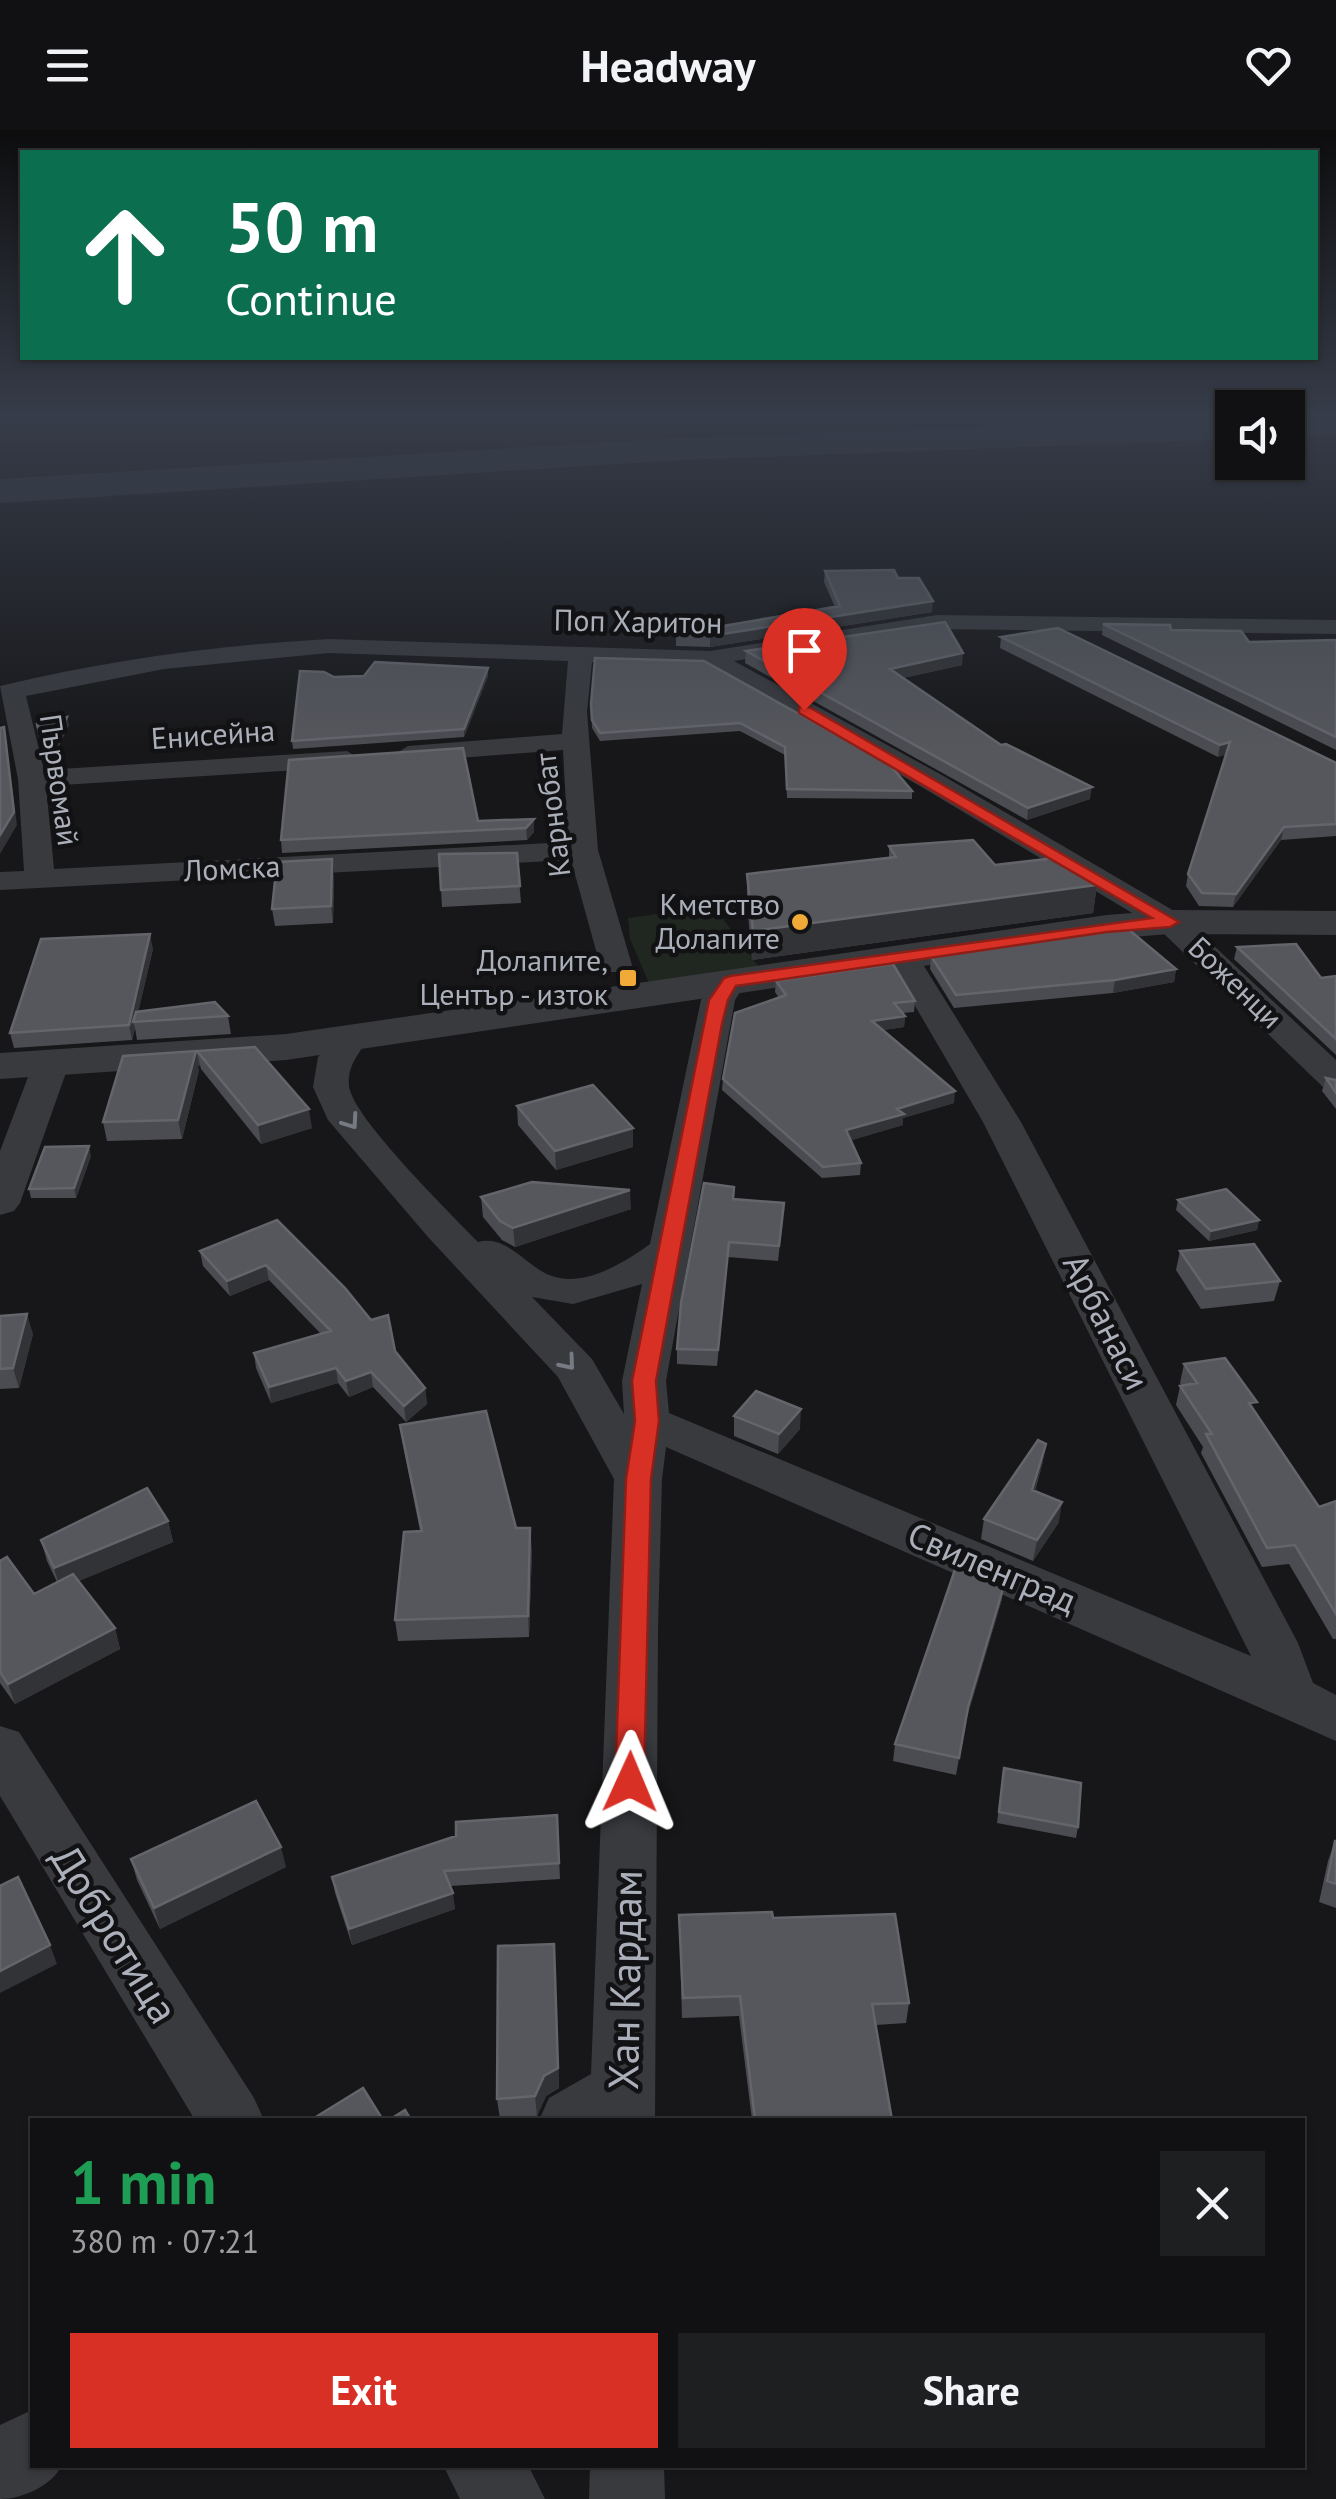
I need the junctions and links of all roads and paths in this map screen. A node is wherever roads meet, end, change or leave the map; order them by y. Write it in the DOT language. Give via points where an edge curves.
graph roads {
  1 [pos="1046,620"];
  2 [pos="1336,627"];
  3 [pos="1094,646"];
  4 [pos="580,654"];
  5 [pos="710,658"];
  6 [pos="6,692"];
  7 [pos="577,741"];
  8 [pos="32,779"];
  9 [pos="583,850"];
  10 [pos="40,879"];
  11 [pos="0,881"];
  12 [pos="1170,922"];
  13 [pos="1336,923"];
  14 [pos="904,958"];
  15 [pos="616,965"];
  16 [pos="730,982"];
  17 [pos="354,1036"];
  18 [pos="51,1064"];
  19 [pos="0,1066"];
  20 [pos="1336,1079"];
  21 [pos="0,1203"];
  22 [pos="442,1228"];
  23 [pos="670,1249"];
  24 [pos="647,1421"];
  25 [pos="638,1479"];
  26 [pos="1291,1696"];
  27 [pos="1336,1720"];
  28 [pos="0,1748"];
  29 [pos="605,2111"];
  30 [pos="230,2118"];
  31 [pos="30,2449"];
  32 [pos="0,2468"];
  33 [pos="482,2468"];
  34 [pos="627,2468"];
  35 [pos="507,2499"];
  36 [pos="627,2499"];
  1 -- 2 [label="street, Поп Харитон"];
  1 -- 3 [label="street"];
  1 -- 5 [label="street, Поп Харитон" via="937,622"];
  4 -- 5 [label="street, Поп Харитон"];
  4 -- 6 [label="street, Поп Харитон" via="268,648 172,658"];
  4 -- 7 [label="street, Карнобат"];
  5 -- 12 [label="street, Боженци"];
  6 -- 8 [label="street, Първомай"];
  7 -- 8 [label="street, Енисейна"];
  7 -- 9 [label="street, Карнобат"];
  8 -- 10 [label="street, Първомай"];
  9 -- 10 [label="street, Ломска"];
  9 -- 15 [label="street, Карнобат"];
  10 -- 11 [label="street, Ломска"];
  12 -- 13 [label="street"];
  12 -- 14 [label="street"];
  12 -- 20 [label="street, Боженци"];
  14 -- 16 [label="street"];
  14 -- 26 [label="street, Арбанаси" via="1002,1122 1272,1643"];
  16 -- 17 [label="street"];
  16 -- 23 [label="street, Хан Кардам" via="716,1012"];
  17 -- 18 [label="street"];
  17 -- 22 [label="street, one-way" via="336,1056 332,1087 347,1120"];
  18 -- 19 [label="street"];
  18 -- 21 [label="street"];
  22 -- 23 [label="street" via="541,1287 598,1286"];
  22 -- 25 [label="street, one-way" via="576,1370"];
  23 -- 24 [label="street, Хан Кардам" via="644,1381"];
  24 -- 25 [label="street, Хан Кардам"];
  24 -- 26 [label="street, Свиленград"];
  25 -- 29 [label="street, Хан Кардам"];
  26 -- 27 [label="street, Свиленград"];
  28 -- 30 [label="street, Добротица"];
  31 -- 32 [label="street"];
  33 -- 35 [label="street"];
  34 -- 36 [label="street"];
}
